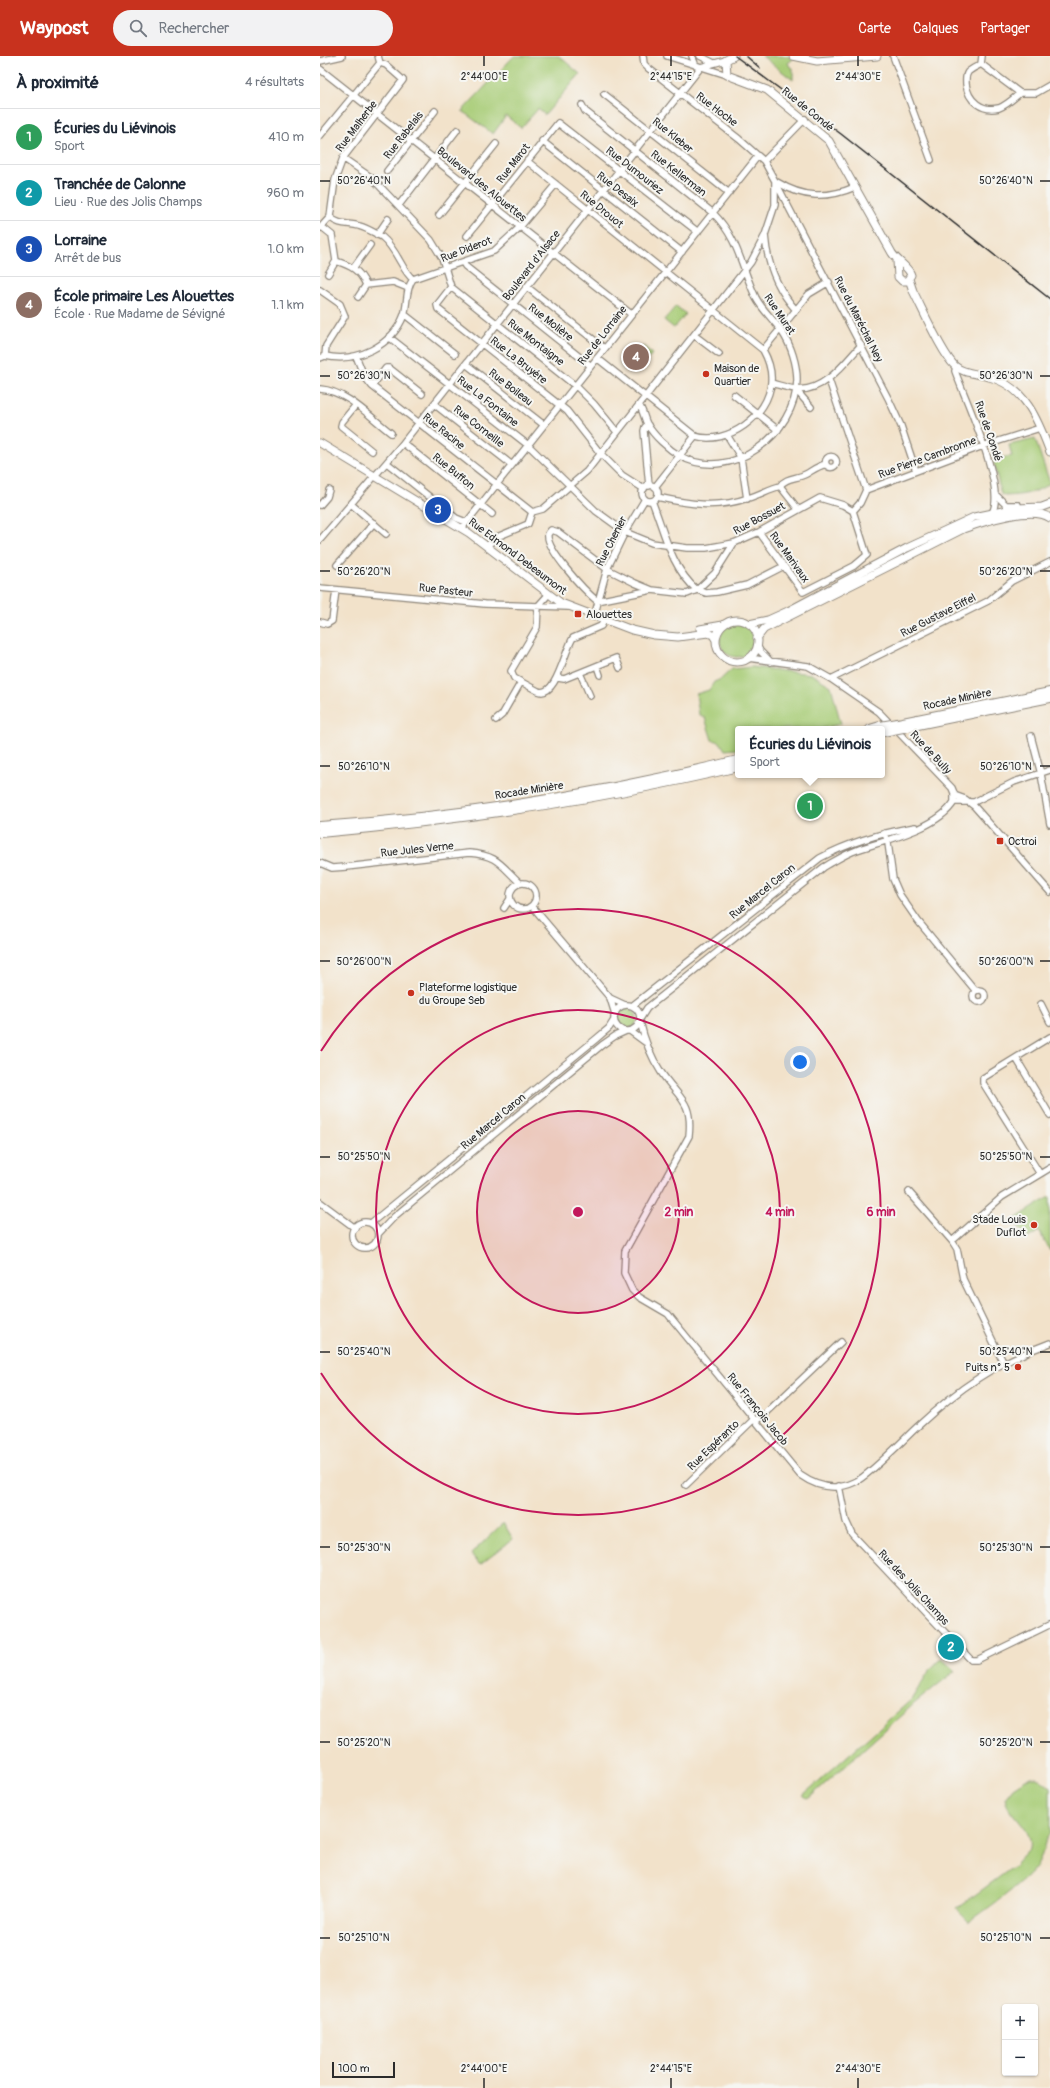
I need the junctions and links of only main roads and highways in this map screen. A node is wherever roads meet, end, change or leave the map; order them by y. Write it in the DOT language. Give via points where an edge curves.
graph roads {
  1 [pos="793,56"];
  2 [pos="877,56"];
  3 [pos="857,57"];
  4 [pos="729,58"];
  5 [pos="897,261"];
  6 [pos="906,268"];
  7 [pos="898,271"];
  8 [pos="907,280"];
  9 [pos="320,443"];
  10 [pos="1050,452"];
  11 [pos="1050,504"];
  12 [pos="1050,518"];
  13 [pos="749,624"];
  14 [pos="723,625"];
  15 [pos="669,637"];
  16 [pos="716,640"];
  17 [pos="757,641"];
  18 [pos="1050,691"];
  19 [pos="1050,698"];
  20 [pos="1050,704"];
  21 [pos="1013,705"];
  22 [pos="900,725"];
  23 [pos="885,729"];
  24 [pos="735,761"];
  25 [pos="735,768"];
  26 [pos="320,826"];
  27 [pos="320,832"];
  1 -- 3 [label="main road" via="810,61"];
  2 -- 3 [label="main road"];
  4 -- 5 [label="main road, Rue de Condé" via="726,75 764,88 830,141"];
  5 -- 6 [label="main road, Rue de Condé"];
  5 -- 7 [label="main road, Rue de Condé"];
  6 -- 7 [label="main road"];
  6 -- 8 [label="main road" via="910,273"];
  7 -- 8 [label="main road" via="899,279"];
  8 -- 10 [label="main road, Rue de Condé" via="949,360 965,372 990,377 1011,387 1025,400"];
  9 -- 15 [label="main road, Rue Edmond Debeaumont" via="464,525 551,597 594,617 632,630"];
  11 -- 13 [label="main road" via="974,517 945,529 788,611 768,620"];
  12 -- 17 [label="main road" via="1043,515 1018,515 963,528 764,629"];
  13 -- 14 [label="main road" via="733,620"];
  13 -- 17 [label="main road" via="756,632"];
  14 -- 15 [label="main road"];
  14 -- 16 [label="main road"];
  15 -- 16 [label="main road, Rue Edmond Debeaumont" via="708,633"];
  16 -- 17 [label="main road" via="718,650 728,660 738,661 748,658 754,652"];
  18 -- 22 [label="highway, Rocade Minière"];
  19 -- 21 [label="highway, Rocade Minière"];
  20 -- 21 [label="highway" via="1020,707"];
  21 -- 22 [label="highway, Rocade Minière"];
  22 -- 23 [label="highway, Rocade Minière, bridge"];
  24 -- 26 [label="highway, Rocade Minière" via="641,782 551,798 424,816"];
  25 -- 27 [label="highway, Rocade Minière" via="644,788 544,806 418,824"];
}
